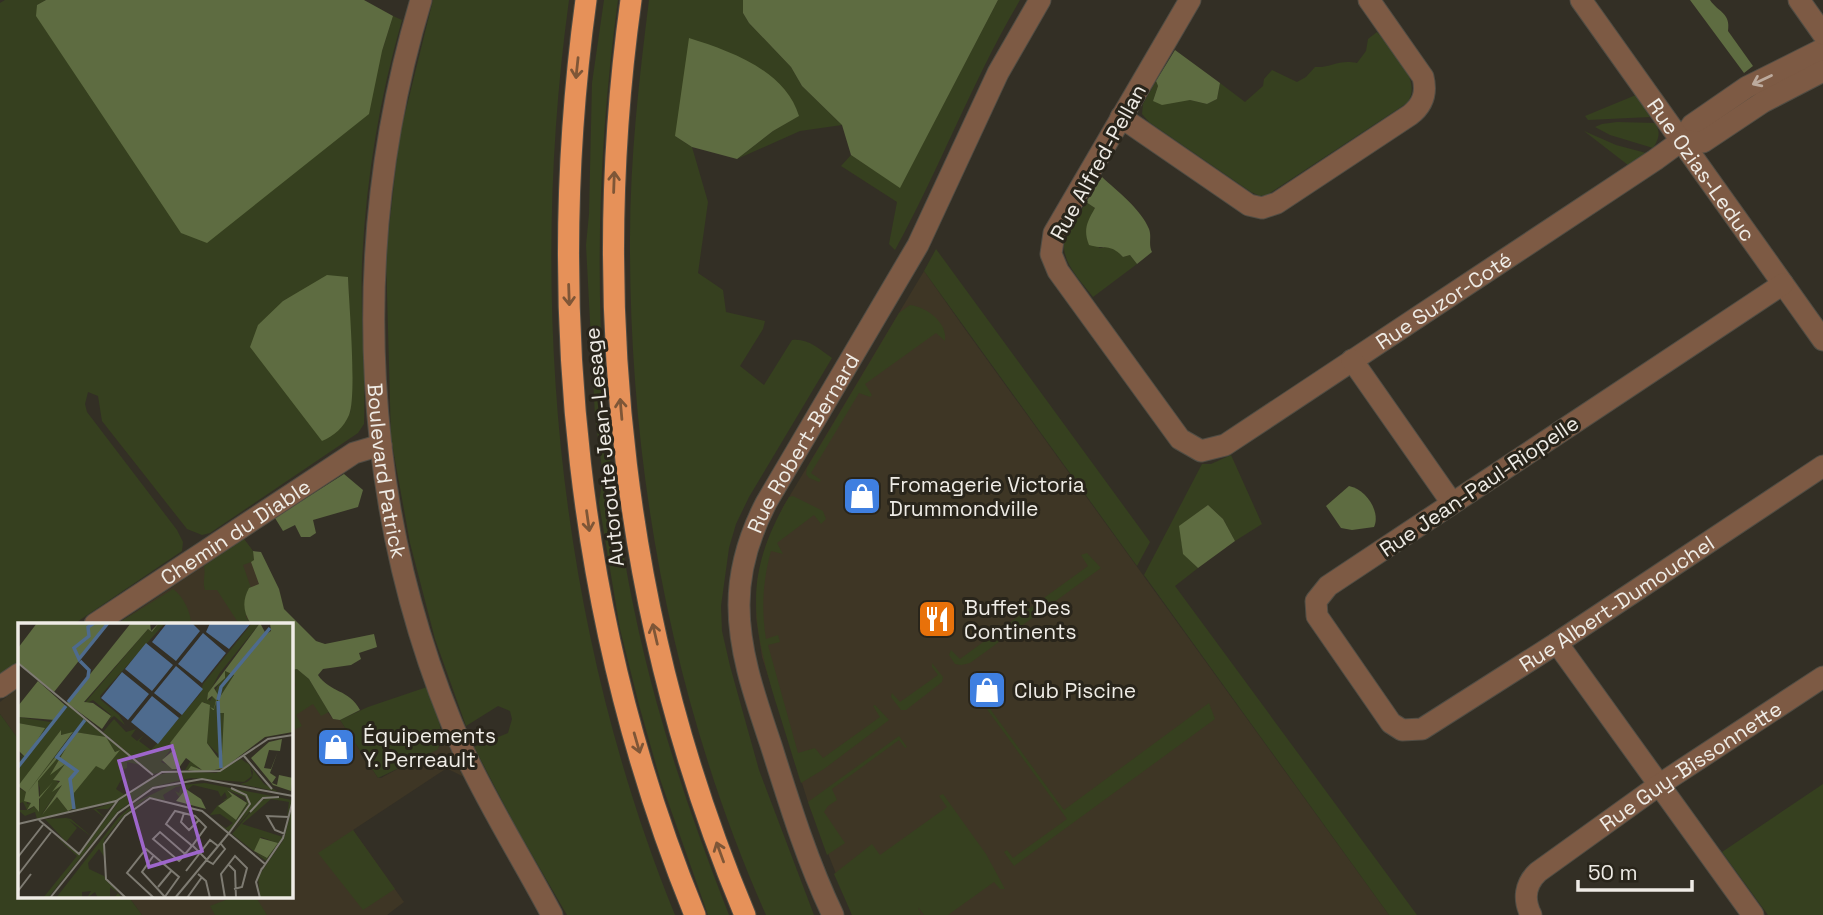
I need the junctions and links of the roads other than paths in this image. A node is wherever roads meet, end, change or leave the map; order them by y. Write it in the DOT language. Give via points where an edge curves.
graph roads {
  1 [pos="421,0"];
  2 [pos="586,0"];
  3 [pos="631,0"];
  4 [pos="1040,0"];
  5 [pos="1190,0"];
  6 [pos="1369,0"];
  7 [pos="1581,0"];
  8 [pos="1799,0"];
  9 [pos="1823,34"];
  10 [pos="1823,49"];
  11 [pos="1823,71"];
  12 [pos="1793,75"];
  13 [pos="1121,117"];
  14 [pos="1681,141"];
  15 [pos="1783,284"];
  16 [pos="1823,340"];
  17 [pos="1352,360"];
  18 [pos="381,445"];
  19 [pos="1201,451"];
  20 [pos="1823,466"];
  21 [pos="1452,503"];
  22 [pos="97,623"];
  23 [pos="1556,643"];
  24 [pos="18,675"];
  25 [pos="1823,677"];
  26 [pos="0,687"];
  27 [pos="1407,730"];
  28 [pos="1660,785"];
  29 [pos="552,915"];
  30 [pos="695,915"];
  31 [pos="745,915"];
  32 [pos="833,915"];
  33 [pos="1531,915"];
  34 [pos="1753,915"];
  1 -- 18 [label="street, Boulevard Patrick" via="395,94 378,203 374,318"];
  2 -- 30 [label="highway, Autoroute Jean-Lesage, one-way" via="571,133 568,245 572,363 585,497 619,677 656,807"];
  31 -- 3 [label="highway, Autoroute Jean-Lesage, one-way" via="706,814 671,698 644,584 628,476 615,339 613,229 618,117"];
  4 -- 32 [label="street, Rue Robert-Bernard" via="998,73 922,237 766,503 744,557 739,606 745,659 788,799"];
  5 -- 13 [label="street, Rue Alfred-Pellan"];
  6 -- 13 [label="street" via="1423,77 1421,104 1278,203 1262,208 1249,205"];
  7 -- 14 [label="street, Rue Ozias-Leduc"];
  8 -- 9 [label="street"];
  10 -- 12 [label="street, Rue Suzor-Coté"];
  11 -- 12 [label="street, Rue Suzor-Coté"];
  12 -- 14 [label="street, Rue Suzor-Coté" via="1747,87 1692,125"];
  13 -- 19 [label="street, Rue Alfred-Pellan" via="1054,233 1052,262 1180,439"];
  14 -- 15 [label="street, Rue Ozias-Leduc"];
  14 -- 17 [label="street, Rue Suzor-Coté"];
  15 -- 16 [label="street, Rue Ozias-Leduc"];
  15 -- 21 [label="street, Rue Jean-Paul-Riopelle"];
  17 -- 19 [label="street, Rue Suzor-Coté" via="1225,445"];
  17 -- 21 [label="street"];
  18 -- 22 [label="street, Chemin du Diable" via="345,459"];
  18 -- 29 [label="street, Boulevard Patrick" via="396,534 436,681 475,774"];
  20 -- 23 [label="street, Rue Albert-Dumouchel"];
  21 -- 27 [label="street, Rue Jean-Paul-Riopelle" via="1328,586 1315,604 1320,625 1388,720"];
  23 -- 27 [label="street, Rue Albert-Dumouchel" via="1426,727"];
  23 -- 28 [label="street"];
  24 -- 26 [label="street"];
  25 -- 28 [label="street, Rue Guy-Bissonnette"];
  28 -- 33 [label="street, Rue Guy-Bissonnette" via="1542,869 1528,886"];
  28 -- 34 [label="street"];
}
